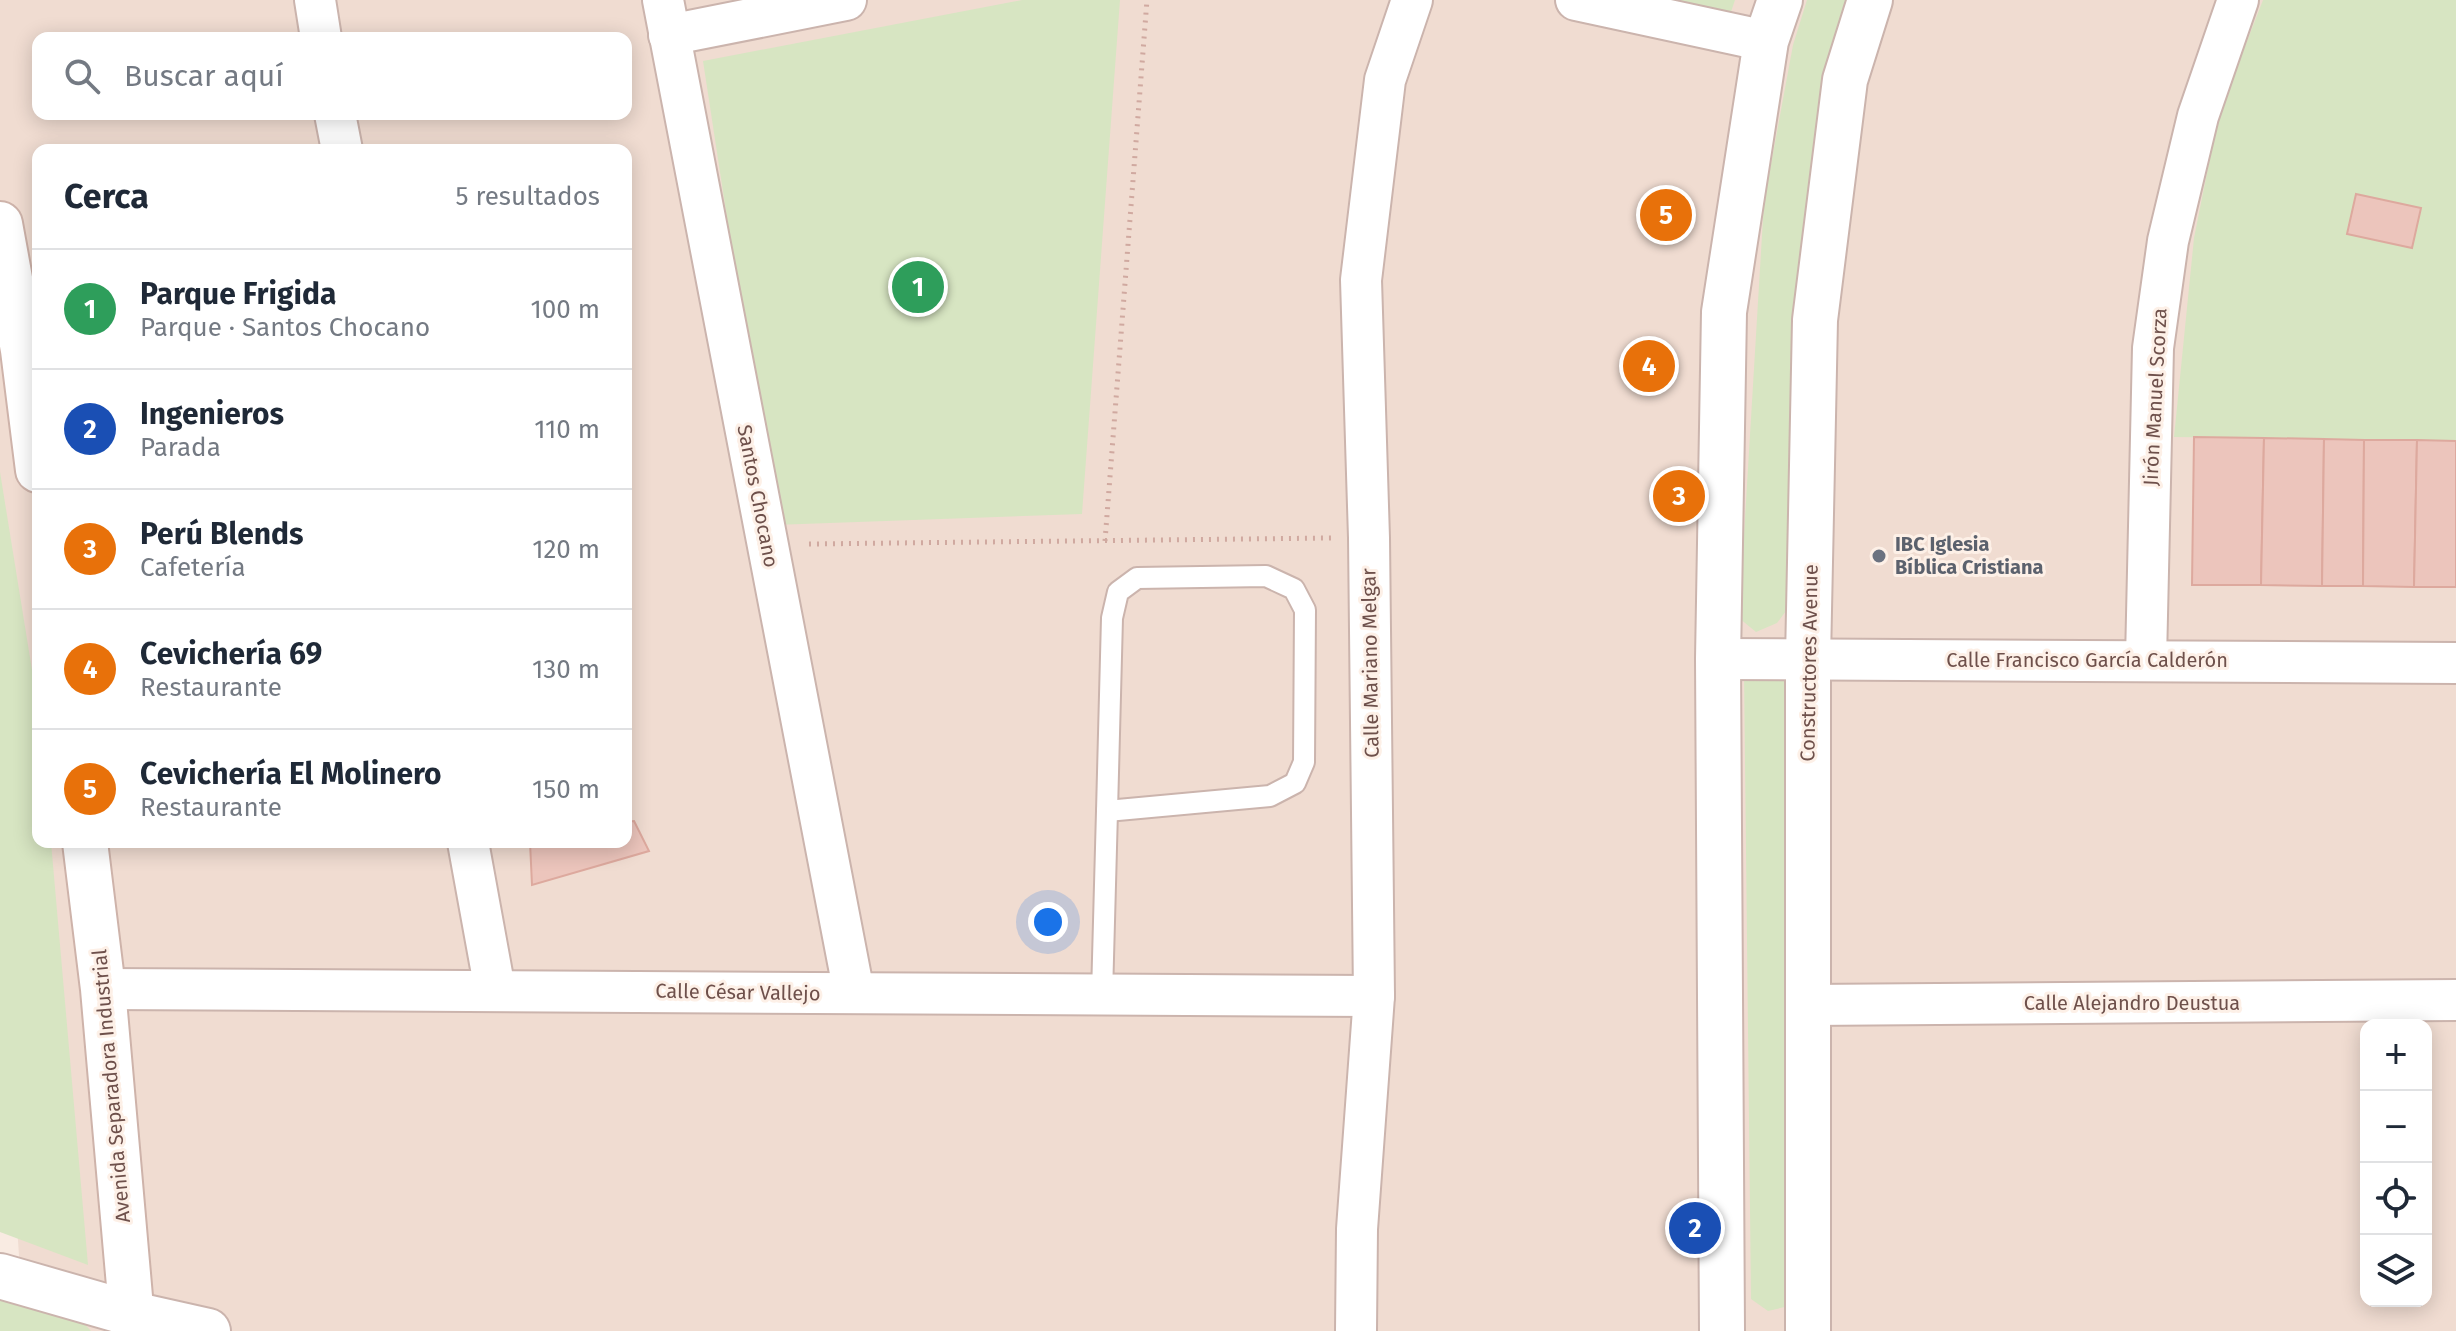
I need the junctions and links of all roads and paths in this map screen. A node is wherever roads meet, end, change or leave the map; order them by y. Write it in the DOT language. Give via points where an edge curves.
graph roads {
  1 [pos="315,0"];
  2 [pos="846,0"];
  3 [pos="1147,0"];
  4 [pos="1412,0"];
  5 [pos="1576,0"];
  6 [pos="1780,0"];
  7 [pos="1870,0"];
  8 [pos="2238,0"];
  9 [pos="666,17"];
  10 [pos="320,32"];
  11 [pos="1766,41"];
  12 [pos="336,120"];
  13 [pos="341,144"];
  14 [pos="0,224"];
  15 [pos="32,422"];
  16 [pos="1369,538"];
  17 [pos="1105,541"];
  18 [pos="768,545"];
  19 [pos="1718,659"];
  20 [pos="1808,659"];
  21 [pos="2146,660"];
  22 [pos="2456,663"];
  23 [pos="1107,811"];
  24 [pos="86,848"];
  25 [pos="469,848"];
  26 [pos="103,989"];
  27 [pos="495,990"];
  28 [pos="854,993"];
  29 [pos="1102,995"];
  30 [pos="1374,996"];
  31 [pos="2456,1000"];
  32 [pos="1809,1005"];
  33 [pos="0,1276"];
  34 [pos="132,1323"];
  35 [pos="208,1331"];
  36 [pos="1356,1331"];
  37 [pos="1722,1331"];
  38 [pos="1808,1331"];
  1 -- 10 [label="street"];
  2 -- 9 [label="street"];
  3 -- 17 [label="path"];
  4 -- 16 [label="street, Calle Mariano Melgar" via="1385,80 1361,280"];
  5 -- 11 [label="street"];
  6 -- 11 [label="street"];
  7 -- 20 [label="street, Constructores Avenue" via="1845,80 1815,320"];
  8 -- 21 [label="street, Jirón Manuel Scorza" via="2198,116 2168,241 2153,348"];
  9 -- 18 [label="street, Santos Chocano"];
  11 -- 19 [label="street" via="1724,312"];
  12 -- 13 [label="street"];
  14 -- 15 [label="street"];
  16 -- 17 [label="path"];
  16 -- 30 [label="street, Calle Mariano Melgar"];
  17 -- 18 [label="path"];
  18 -- 28 [label="street, Santos Chocano"];
  19 -- 20 [label="street, Calle Francisco García Calderón"];
  19 -- 37 [label="street"];
  20 -- 21 [label="street, Calle Francisco García Calderón"];
  20 -- 32 [label="street, Constructores Avenue"];
  21 -- 22 [label="street, Calle Francisco García Calderón"];
  23 -- 23 [label="lane" via="1112,618 1118,592 1137,578 1266,576 1294,589 1305,610 1304,762 1295,783 1270,796"];
  23 -- 29 [label="lane"];
  24 -- 26 [label="street, Avenida Separadora Industrial"];
  25 -- 27 [label="street"];
  26 -- 27 [label="street, Calle César Vallejo"];
  26 -- 34 [label="street, Avenida Separadora Industrial"];
  27 -- 28 [label="street, Calle César Vallejo"];
  28 -- 29 [label="street, Calle César Vallejo"];
  29 -- 30 [label="street, Calle César Vallejo"];
  30 -- 36 [label="street, Calle Mariano Melgar" via="1357,1229"];
  31 -- 32 [label="street, Calle Alejandro Deustua"];
  32 -- 38 [label="street, Constructores Avenue"];
  33 -- 34 [label="street"];
  34 -- 35 [label="street"];
}
